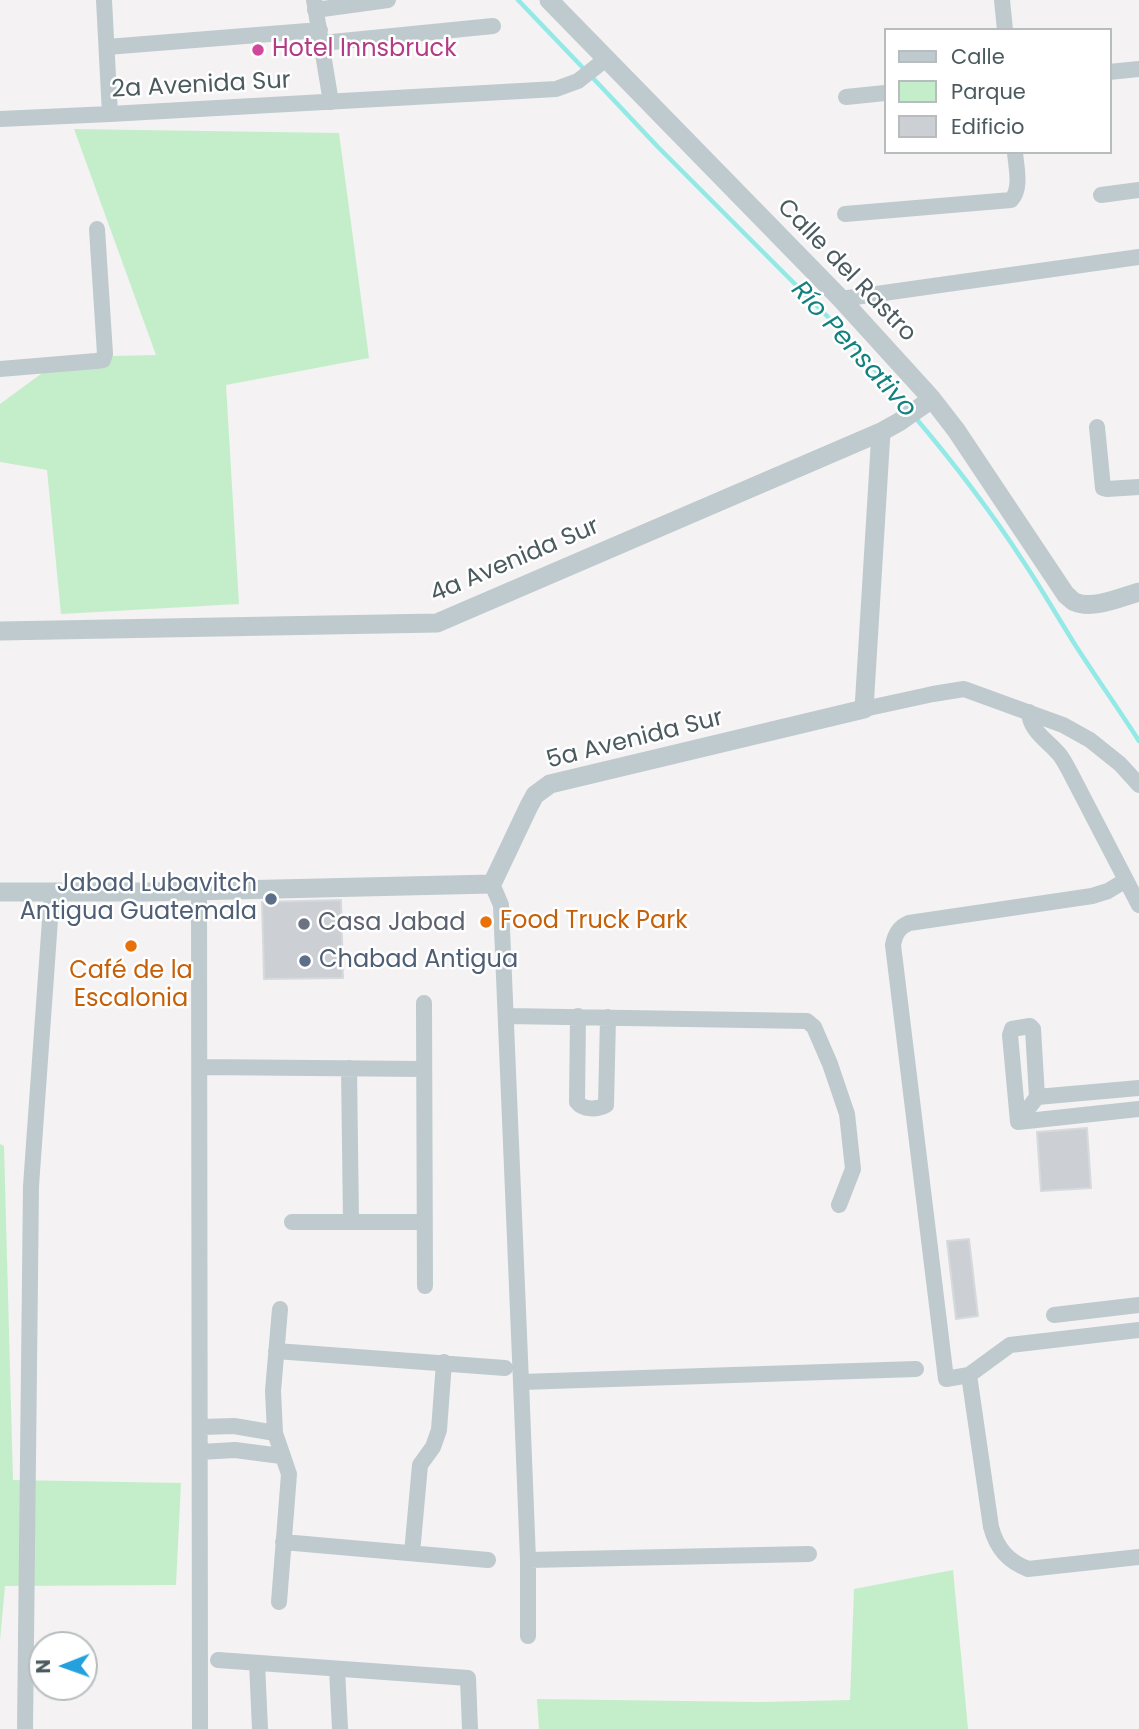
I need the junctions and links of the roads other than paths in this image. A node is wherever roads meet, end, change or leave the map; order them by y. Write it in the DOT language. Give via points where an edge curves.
graph roads {
  1 [pos="104,0"];
  2 [pos="388,0"];
  3 [pos="549,0"];
  4 [pos="1002,0"];
  5 [pos="314,5"];
  6 [pos="493,26"];
  7 [pos="1005,28"];
  8 [pos="321,36"];
  9 [pos="107,47"];
  10 [pos="601,62"];
  11 [pos="1139,69"];
  12 [pos="1111,72"];
  13 [pos="884,93"];
  14 [pos="846,97"];
  15 [pos="331,102"];
  16 [pos="110,114"];
  17 [pos="0,119"];
  18 [pos="1015,154"];
  19 [pos="1139,190"];
  20 [pos="1101,195"];
  21 [pos="845,214"];
  22 [pos="97,229"];
  23 [pos="1139,257"];
  24 [pos="841,299"];
  25 [pos="0,369"];
  26 [pos="927,402"];
  27 [pos="1097,427"];
  28 [pos="876,440"];
  29 [pos="1139,487"];
  30 [pos="1139,592"];
  31 [pos="0,631"];
  32 [pos="864,709"];
  33 [pos="1029,712"];
  34 [pos="1139,785"];
  35 [pos="1126,880"];
  36 [pos="492,884"];
  37 [pos="198,891"];
  38 [pos="0,892"];
  39 [pos="52,892"];
  40 [pos="1139,905"];
  41 [pos="424,1003"];
  42 [pos="506,1016"];
  43 [pos="578,1016"];
  44 [pos="608,1017"];
  45 [pos="200,1067"];
  46 [pos="349,1068"];
  47 [pos="424,1069"];
  48 [pos="1139,1088"];
  49 [pos="1037,1097"];
  50 [pos="1139,1109"];
  51 [pos="1018,1122"];
  52 [pos="839,1205"];
  53 [pos="292,1222"];
  54 [pos="351,1222"];
  55 [pos="424,1222"];
  56 [pos="425,1286"];
  57 [pos="1139,1305"];
  58 [pos="280,1309"];
  59 [pos="1054,1315"];
  60 [pos="1139,1330"];
  61 [pos="276,1351"];
  62 [pos="444,1362"];
  63 [pos="505,1368"];
  64 [pos="916,1369"];
  65 [pos="969,1375"];
  66 [pos="522,1382"];
  67 [pos="201,1427"];
  68 [pos="275,1433"];
  69 [pos="200,1452"];
  70 [pos="281,1456"];
  71 [pos="283,1542"];
  72 [pos="412,1553"];
  73 [pos="809,1554"];
  74 [pos="1139,1556"];
  75 [pos="488,1560"];
  76 [pos="528,1560"];
  77 [pos="279,1602"];
  78 [pos="528,1636"];
  79 [pos="218,1660"];
  80 [pos="257,1662"];
  81 [pos="337,1669"];
  82 [pos="25,1729"];
  83 [pos="200,1729"];
  84 [pos="260,1729"];
  85 [pos="340,1729"];
  86 [pos="470,1729"];
  1 -- 9 [label="street"];
  2 -- 5 [label="street"];
  3 -- 10 [label="street, Calle del Rastro"];
  4 -- 7 [label="street"];
  5 -- 8 [label="street"];
  6 -- 8 [label="street"];
  8 -- 9 [label="street"];
  8 -- 15 [label="street"];
  9 -- 16 [label="street"];
  10 -- 15 [label="street, 2a Avenida Sur" via="578,81 556,89"];
  10 -- 24 [label="street, Calle del Rastro"];
  11 -- 12 [label="street"];
  13 -- 14 [label="street"];
  15 -- 16 [label="street, 2a Avenida Sur"];
  16 -- 17 [label="street, 2a Avenida Sur"];
  18 -- 21 [label="street" via="1017,190 1011,200"];
  19 -- 20 [label="street"];
  22 -- 25 [label="street" via="103,360"];
  23 -- 24 [label="street"];
  24 -- 26 [label="street, Calle del Rastro"];
  26 -- 28 [label="street, 4a Avenida Sur"];
  26 -- 30 [label="street, Calle del Rastro" via="956,430 1066,595 1087,605"];
  27 -- 29 [label="street" via="1103,488"];
  28 -- 31 [label="street, 4a Avenida Sur" via="436,623"];
  28 -- 32 [label="street"];
  32 -- 33 [label="street, 5a Avenida Sur" via="964,689"];
  32 -- 36 [label="street, 5a Avenida Sur" via="550,784 535,795"];
  33 -- 34 [label="street, 5a Avenida Sur" via="1090,740"];
  33 -- 35 [label="street" via="1034,729 1071,774"];
  35 -- 40 [label="street"];
  35 -- 65 [label="street" via="1092,896 909,923 894,939 946,1379"];
  36 -- 37 [label="street"];
  36 -- 42 [label="street" via="501,905"];
  37 -- 39 [label="street"];
  37 -- 45 [label="street"];
  38 -- 39 [label="street"];
  39 -- 82 [label="street" via="31,1186"];
  41 -- 47 [label="street"];
  42 -- 43 [label="street"];
  42 -- 66 [label="street"];
  43 -- 44 [label="street"];
  43 -- 44 [label="street" via="577,1101 584,1108 606,1105"];
  44 -- 52 [label="street" via="807,1021 814,1027 847,1114 853,1169"];
  45 -- 46 [label="street"];
  45 -- 67 [label="street"];
  46 -- 47 [label="street"];
  46 -- 54 [label="street"];
  47 -- 55 [label="street"];
  48 -- 49 [label="street"];
  49 -- 51 [label="street"];
  49 -- 51 [label="street" via="1033,1029 1015,1027 1010,1035"];
  50 -- 51 [label="street"];
  53 -- 54 [label="street"];
  54 -- 55 [label="street"];
  55 -- 56 [label="street"];
  57 -- 59 [label="street"];
  58 -- 61 [label="street"];
  60 -- 65 [label="street" via="1010,1345"];
  61 -- 62 [label="street"];
  61 -- 68 [label="street"];
  62 -- 63 [label="street"];
  62 -- 72 [label="street" via="439,1430 420,1465"];
  64 -- 66 [label="street"];
  65 -- 74 [label="street" via="991,1527 1008,1558 1028,1569"];
  66 -- 76 [label="street"];
  67 -- 68 [label="street" via="234,1426"];
  67 -- 69 [label="street"];
  68 -- 70 [label="street"];
  69 -- 70 [label="street" via="235,1450"];
  69 -- 83 [label="street"];
  70 -- 71 [label="street" via="289,1475"];
  71 -- 72 [label="street"];
  71 -- 77 [label="street"];
  72 -- 75 [label="street"];
  73 -- 76 [label="street"];
  76 -- 78 [label="street"];
  79 -- 80 [label="street"];
  80 -- 81 [label="street"];
  80 -- 84 [label="street"];
  81 -- 85 [label="street"];
  81 -- 86 [label="street" via="468,1678"];
}
